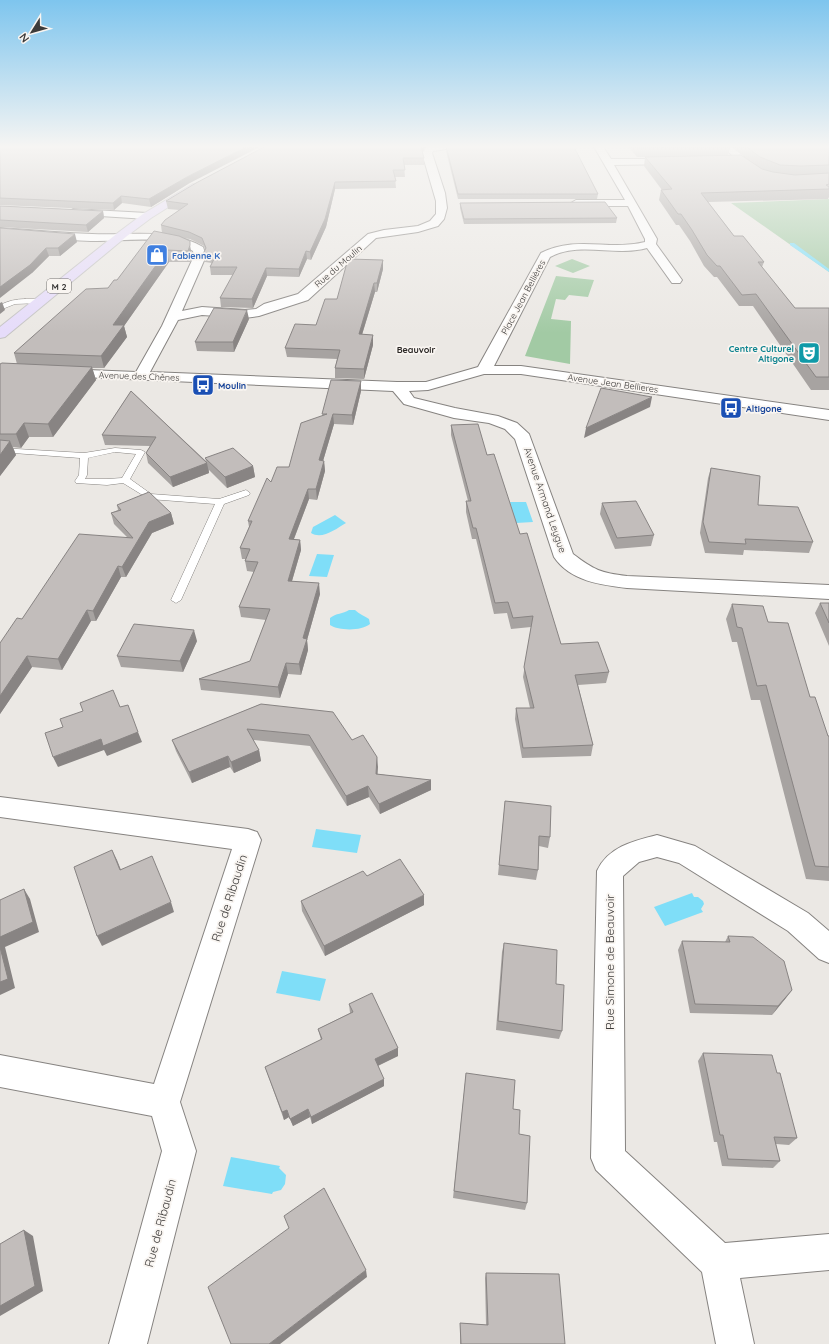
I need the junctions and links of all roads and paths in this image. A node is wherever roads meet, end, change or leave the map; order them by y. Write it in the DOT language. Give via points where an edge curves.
graph roads {
  1 [pos="161,208"];
  2 [pos="445,208"];
  3 [pos="633,208"];
  4 [pos="63,212"];
  5 [pos="147,216"];
  6 [pos="0,231"];
  7 [pos="118,238"];
  8 [pos="650,244"];
  9 [pos="676,280"];
  10 [pos="185,290"];
  11 [pos="194,300"];
  12 [pos="41,301"];
  13 [pos="269,307"];
  14 [pos="0,308"];
  15 [pos="202,311"];
  16 [pos="173,317"];
  17 [pos="0,334"];
  18 [pos="484,370"];
  19 [pos="46,372"];
  20 [pos="141,376"];
  21 [pos="428,386"];
  22 [pos="398,387"];
  23 [pos="432,408"];
  24 [pos="829,415"];
  25 [pos="0,450"];
  26 [pos="84,456"];
  27 [pos="125,480"];
  28 [pos="246,492"];
  29 [pos="220,502"];
  30 [pos="829,592"];
  31 [pos="176,600"];
  32 [pos="0,807"];
  33 [pos="829,949"];
  34 [pos="0,1071"];
  35 [pos="164,1102"];
  36 [pos="829,1252"];
  37 [pos="718,1262"];
  38 [pos="128,1344"];
  39 [pos="735,1344"];
  1 -- 5 [label="main road, M 2"];
  2 -- 13 [label="street, Rue du Moulin" via="437,221 428,226 372,236 303,297"];
  3 -- 8 [label="street" via="652,239"];
  4 -- 5 [label="street"];
  5 -- 7 [label="main road, M 2"];
  6 -- 7 [label="street"];
  7 -- 10 [label="street" via="172,239 185,241 199,249 200,256"];
  7 -- 12 [label="main road, M 2"];
  8 -- 9 [label="street"];
  8 -- 18 [label="street, Place Jean Bellières" via="629,247 562,247 545,255"];
  10 -- 11 [label="street"];
  10 -- 16 [label="street"];
  11 -- 13 [label="street, Rue du Moulin"];
  11 -- 15 [label="street"];
  12 -- 14 [label="lane" via="19,300 6,303"];
  12 -- 17 [label="main road, M 2"];
  13 -- 15 [label="street, Rue du Moulin" via="245,314"];
  15 -- 16 [label="street, Rue du Moulin"];
  16 -- 20 [label="street"];
  18 -- 21 [label="street, Avenue Jean Bellieres" via="448,378"];
  18 -- 24 [label="street, Avenue Jean Bellieres" via="521,370"];
  19 -- 20 [label="street, Avenue des Chênes"];
  20 -- 22 [label="street, Avenue des Chênes"];
  21 -- 22 [label="street, Avenue Jean Bellieres"];
  21 -- 23 [label="street" via="426,396"];
  22 -- 23 [label="street, Avenue Armand Leygue" via="409,401"];
  23 -- 30 [label="street, Avenue Armand Leygue" via="492,420 510,426 523,437 564,557 581,570 601,579 627,582"];
  25 -- 26 [label="lane"];
  26 -- 27 [label="lane" via="83,475 79,481"];
  26 -- 27 [label="lane" via="115,450 142,452"];
  27 -- 29 [label="lane" via="148,496"];
  28 -- 29 [label="lane"];
  29 -- 31 [label="lane"];
  32 -- 35 [label="street, Rue de Ribaudin" via="248,840"];
  33 -- 37 [label="street, Rue Simone de Beauvoir" via="798,922 686,854 656,846 632,853 610,871 608,1158"];
  34 -- 35 [label="street"];
  35 -- 38 [label="street, Rue de Ribaudin" via="179,1151"];
  36 -- 37 [label="street"];
  37 -- 39 [label="street"];
}
